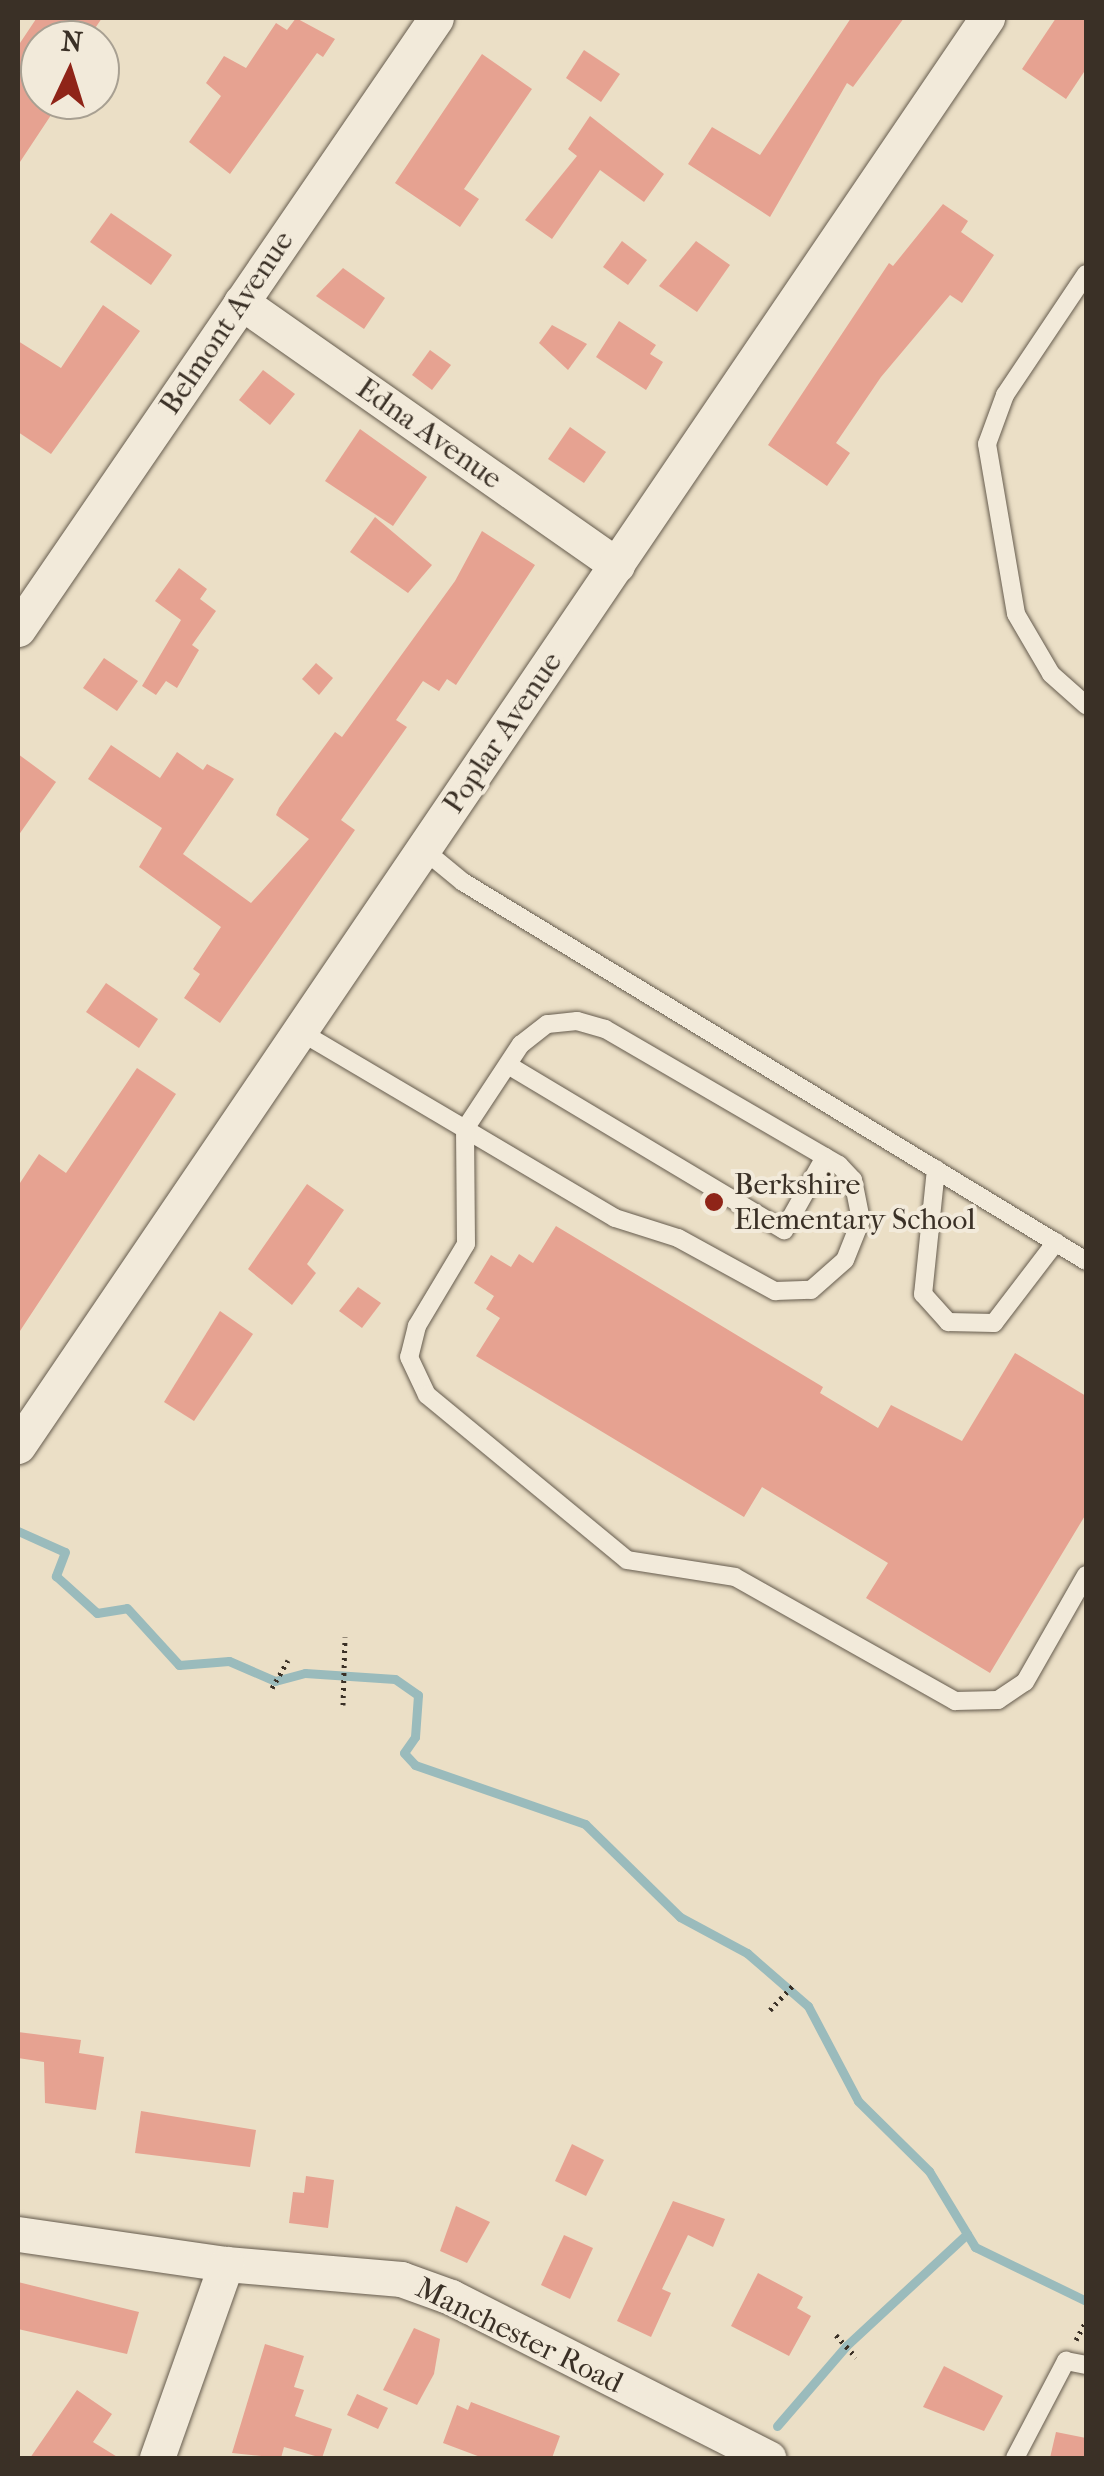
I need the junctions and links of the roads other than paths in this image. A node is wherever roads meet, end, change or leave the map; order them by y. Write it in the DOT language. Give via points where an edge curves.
graph roads {
  1 [pos="436,18"];
  2 [pos="987,18"];
  3 [pos="1086,274"];
  4 [pos="241,302"];
  5 [pos="617,565"];
  6 [pos="18,629"];
  7 [pos="1086,705"];
  8 [pos="424,850"];
  9 [pos="301,1032"];
  10 [pos="508,1065"];
  11 [pos="465,1129"];
  12 [pos="826,1158"];
  13 [pos="936,1169"];
  14 [pos="1056,1242"];
  15 [pos="1086,1260"];
  16 [pos="18,1446"];
  17 [pos="1086,1575"];
  18 [pos="18,2234"];
  19 [pos="226,2264"];
  20 [pos="1086,2365"];
  21 [pos="157,2458"];
  22 [pos="768,2458"];
  23 [pos="1015,2458"];
  1 -- 4 [label="street, Belmont Avenue"];
  2 -- 5 [label="street, Poplar Avenue"];
  3 -- 7 [label="lane" via="1005,395 987,444 1016,614 1051,674"];
  4 -- 5 [label="street, Edna Avenue"];
  4 -- 6 [label="street, Belmont Avenue"];
  5 -- 8 [label="street, Poplar Avenue"];
  8 -- 9 [label="street, Poplar Avenue"];
  8 -- 13 [label="lane" via="463,882"];
  9 -- 11 [label="lane"];
  9 -- 16 [label="street, Poplar Avenue"];
  10 -- 11 [label="lane"];
  10 -- 12 [label="lane" via="546,1024 577,1021 605,1030"];
  10 -- 12 [label="lane" via="784,1230"];
  11 -- 12 [label="lane" via="614,1218 678,1238 755,1284 792,1294 831,1278 861,1220 852,1180"];
  11 -- 17 [label="lane" via="466,1244 416,1326 408,1357 427,1396 627,1560 735,1576 955,1701 998,1700 1024,1682"];
  13 -- 14 [label="lane"];
  13 -- 14 [label="lane" via="923,1294 948,1322 994,1324"];
  14 -- 15 [label="lane"];
  18 -- 19 [label="street, Manchester Road"];
  19 -- 21 [label="street"];
  19 -- 22 [label="street, Manchester Road" via="358,2271 418,2285"];
  20 -- 23 [label="lane" via="1066,2360"];
}
